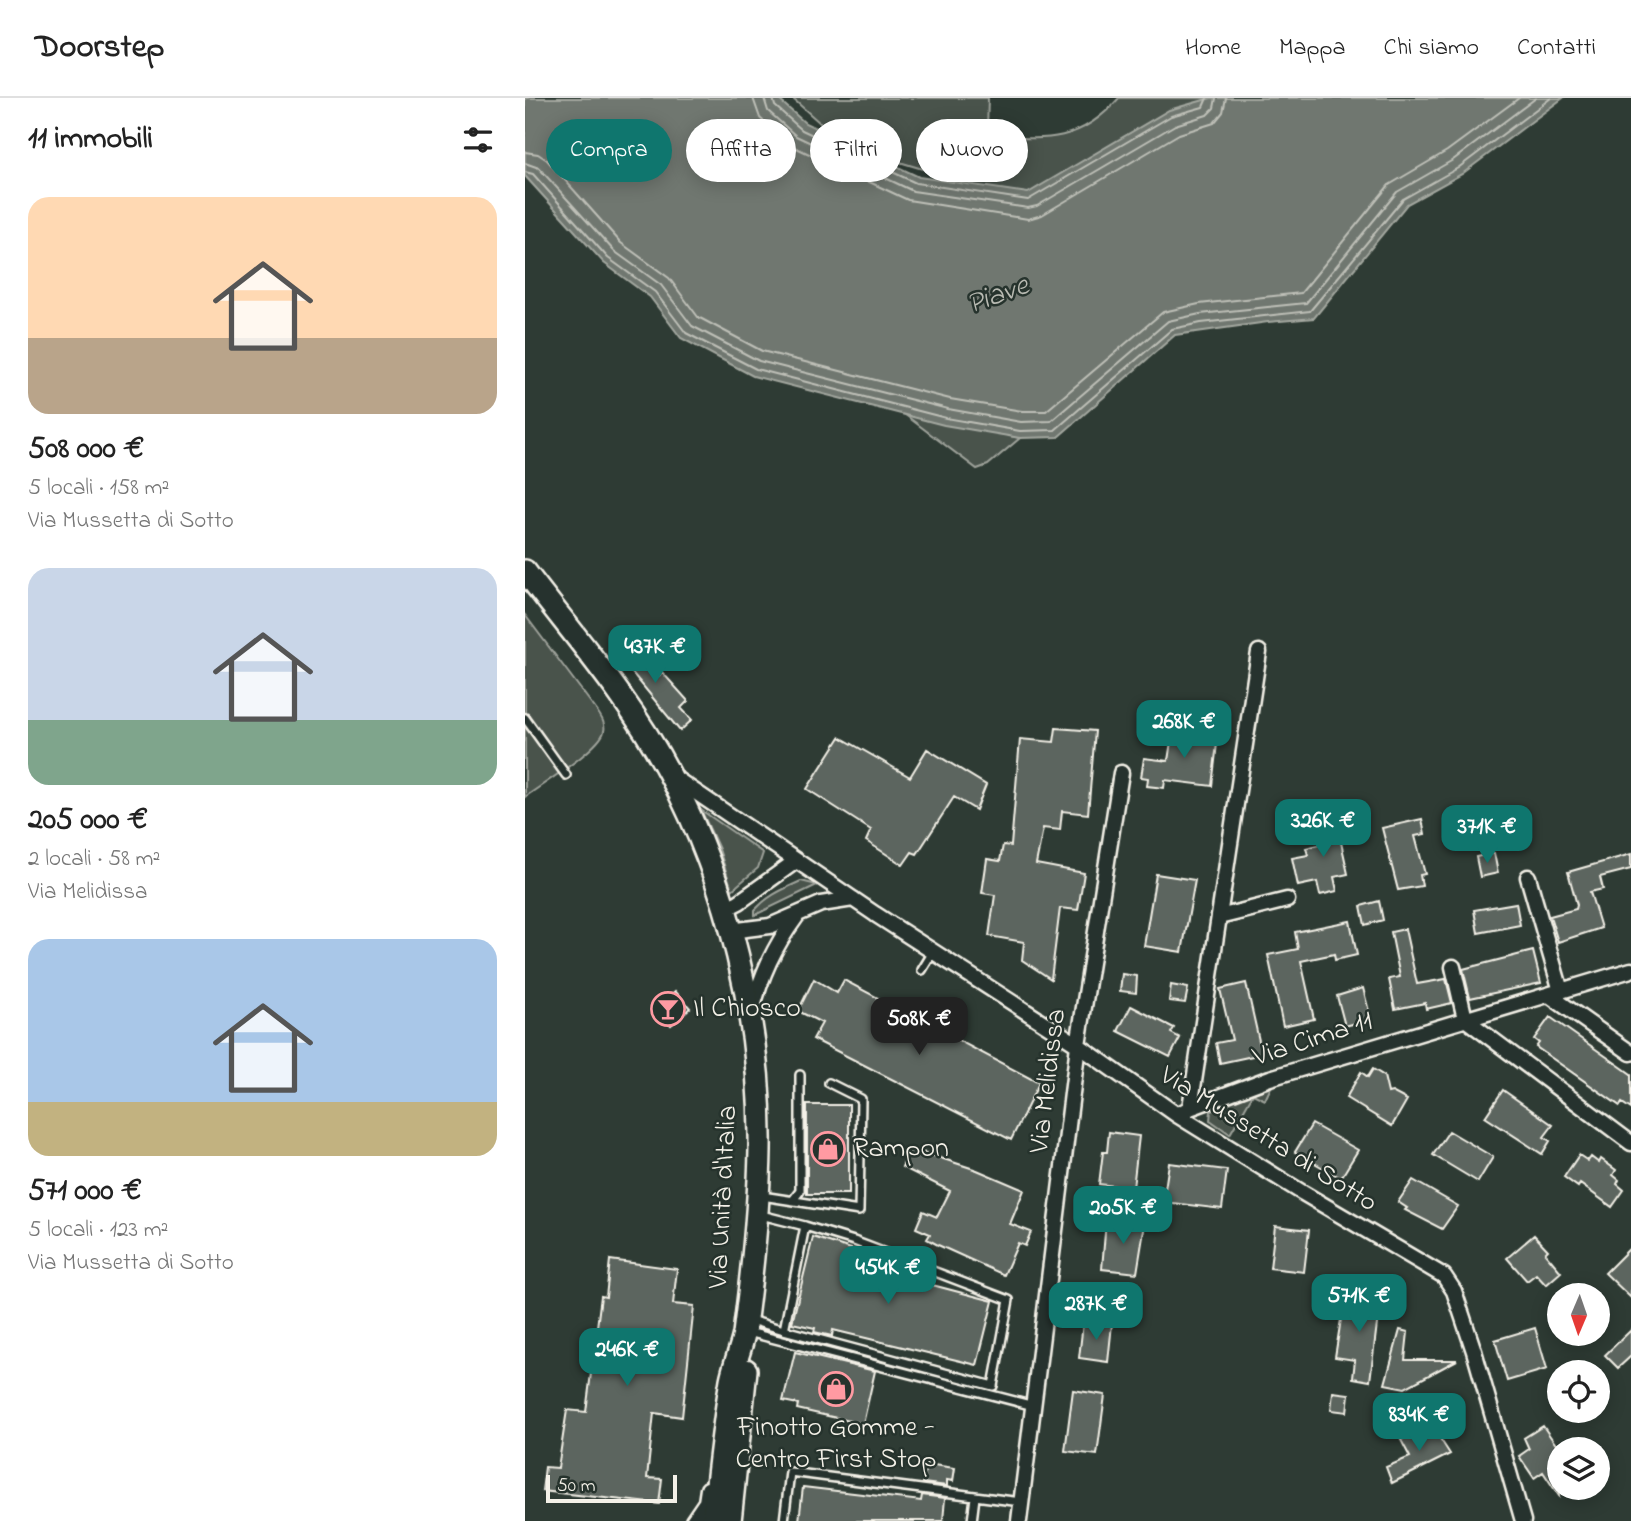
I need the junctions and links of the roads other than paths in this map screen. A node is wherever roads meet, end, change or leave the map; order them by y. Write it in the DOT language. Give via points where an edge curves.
graph roads {
  1 [pos="525,571"];
  2 [pos="1259,652"];
  3 [pos="525,719"];
  4 [pos="1121,773"];
  5 [pos="566,775"];
  6 [pos="670,775"];
  7 [pos="796,861"];
  8 [pos="1528,877"];
  9 [pos="853,899"];
  10 [pos="1287,900"];
  11 [pos="723,910"];
  12 [pos="797,916"];
  13 [pos="1219,917"];
  14 [pos="730,931"];
  15 [pos="933,951"];
  16 [pos="1453,967"];
  17 [pos="922,970"];
  18 [pos="1631,970"];
  19 [pos="1555,993"];
  20 [pos="1465,1019"];
  21 [pos="750,1023"];
  22 [pos="1078,1045"];
  23 [pos="1631,1053"];
  24 [pos="800,1075"];
  25 [pos="829,1083"];
  26 [pos="1184,1111"];
  27 [pos="1631,1143"];
  28 [pos="793,1200"];
  29 [pos="757,1205"];
  30 [pos="805,1226"];
  31 [pos="744,1330"];
  32 [pos="784,1330"];
  33 [pos="1034,1405"];
  34 [pos="723,1427"];
  35 [pos="975,1497"];
  36 [pos="1021,1502"];
  37 [pos="693,1521"];
  38 [pos="713,1521"];
  39 [pos="730,1521"];
  40 [pos="784,1521"];
  41 [pos="972,1521"];
  42 [pos="1019,1521"];
  43 [pos="1523,1521"];
  1 -- 6 [label="main road, Via Unità d'Italia" via="639,724"];
  2 -- 13 [label="street"];
  3 -- 5 [label="lane"];
  4 -- 22 [label="street, Via Melidissa"];
  6 -- 7 [label="street, Via Mussetta di Sotto"];
  6 -- 11 [label="main road, Via Unità d'Italia"];
  7 -- 9 [label="street, Via Mussetta di Sotto"];
  7 -- 11 [label="street"];
  8 -- 19 [label="street"];
  9 -- 12 [label="street" via="821,904"];
  9 -- 15 [label="street, Via Mussetta di Sotto"];
  10 -- 13 [label="street"];
  11 -- 14 [label="main road, Via Unità d'Italia"];
  12 -- 14 [label="street" via="770,926"];
  12 -- 21 [label="street" via="776,944 759,981"];
  13 -- 26 [label="street"];
  14 -- 21 [label="main road, Via Unità d'Italia"];
  15 -- 17 [label="lane"];
  15 -- 22 [label="street, Via Mussetta di Sotto"];
  16 -- 20 [label="street"];
  18 -- 19 [label="street, Via Cima 11"];
  19 -- 20 [label="street, Via Cima 11"];
  19 -- 23 [label="street"];
  20 -- 26 [label="street, Via Cima 11" via="1270,1078"];
  20 -- 27 [label="street"];
  21 -- 29 [label="main road, Via Unità d'Italia" via="758,1099"];
  22 -- 26 [label="street, Via Mussetta di Sotto"];
  22 -- 33 [label="street, Via Melidissa"];
  24 -- 28 [label="lane" via="800,1191"];
  25 -- 28 [label="lane" via="861,1099 859,1212"];
  26 -- 43 [label="street, Via Mussetta di Sotto" via="1314,1200 1444,1276 1454,1291 1474,1351"];
  28 -- 29 [label="lane"];
  29 -- 30 [label="lane"];
  29 -- 31 [label="main road, Via Unità d'Italia"];
  30 -- 32 [label="lane"];
  30 -- 32 [label="lane" via="1009,1300 993,1386"];
  31 -- 32 [label="lane"];
  31 -- 33 [label="lane"];
  31 -- 34 [label="main road, Via Unità d'Italia"];
  31 -- 39 [label="main road, Via Unità d'Italia" via="747,1360"];
  33 -- 36 [label="street, Via Melidissa"];
  34 -- 37 [label="street" via="706,1502"];
  34 -- 38 [label="main road, Via Unità d'Italia"];
  35 -- 36 [label="lane"];
  35 -- 40 [label="lane" via="790,1472"];
  35 -- 41 [label="lane"];
  36 -- 42 [label="street, Via Melidissa"];
}
